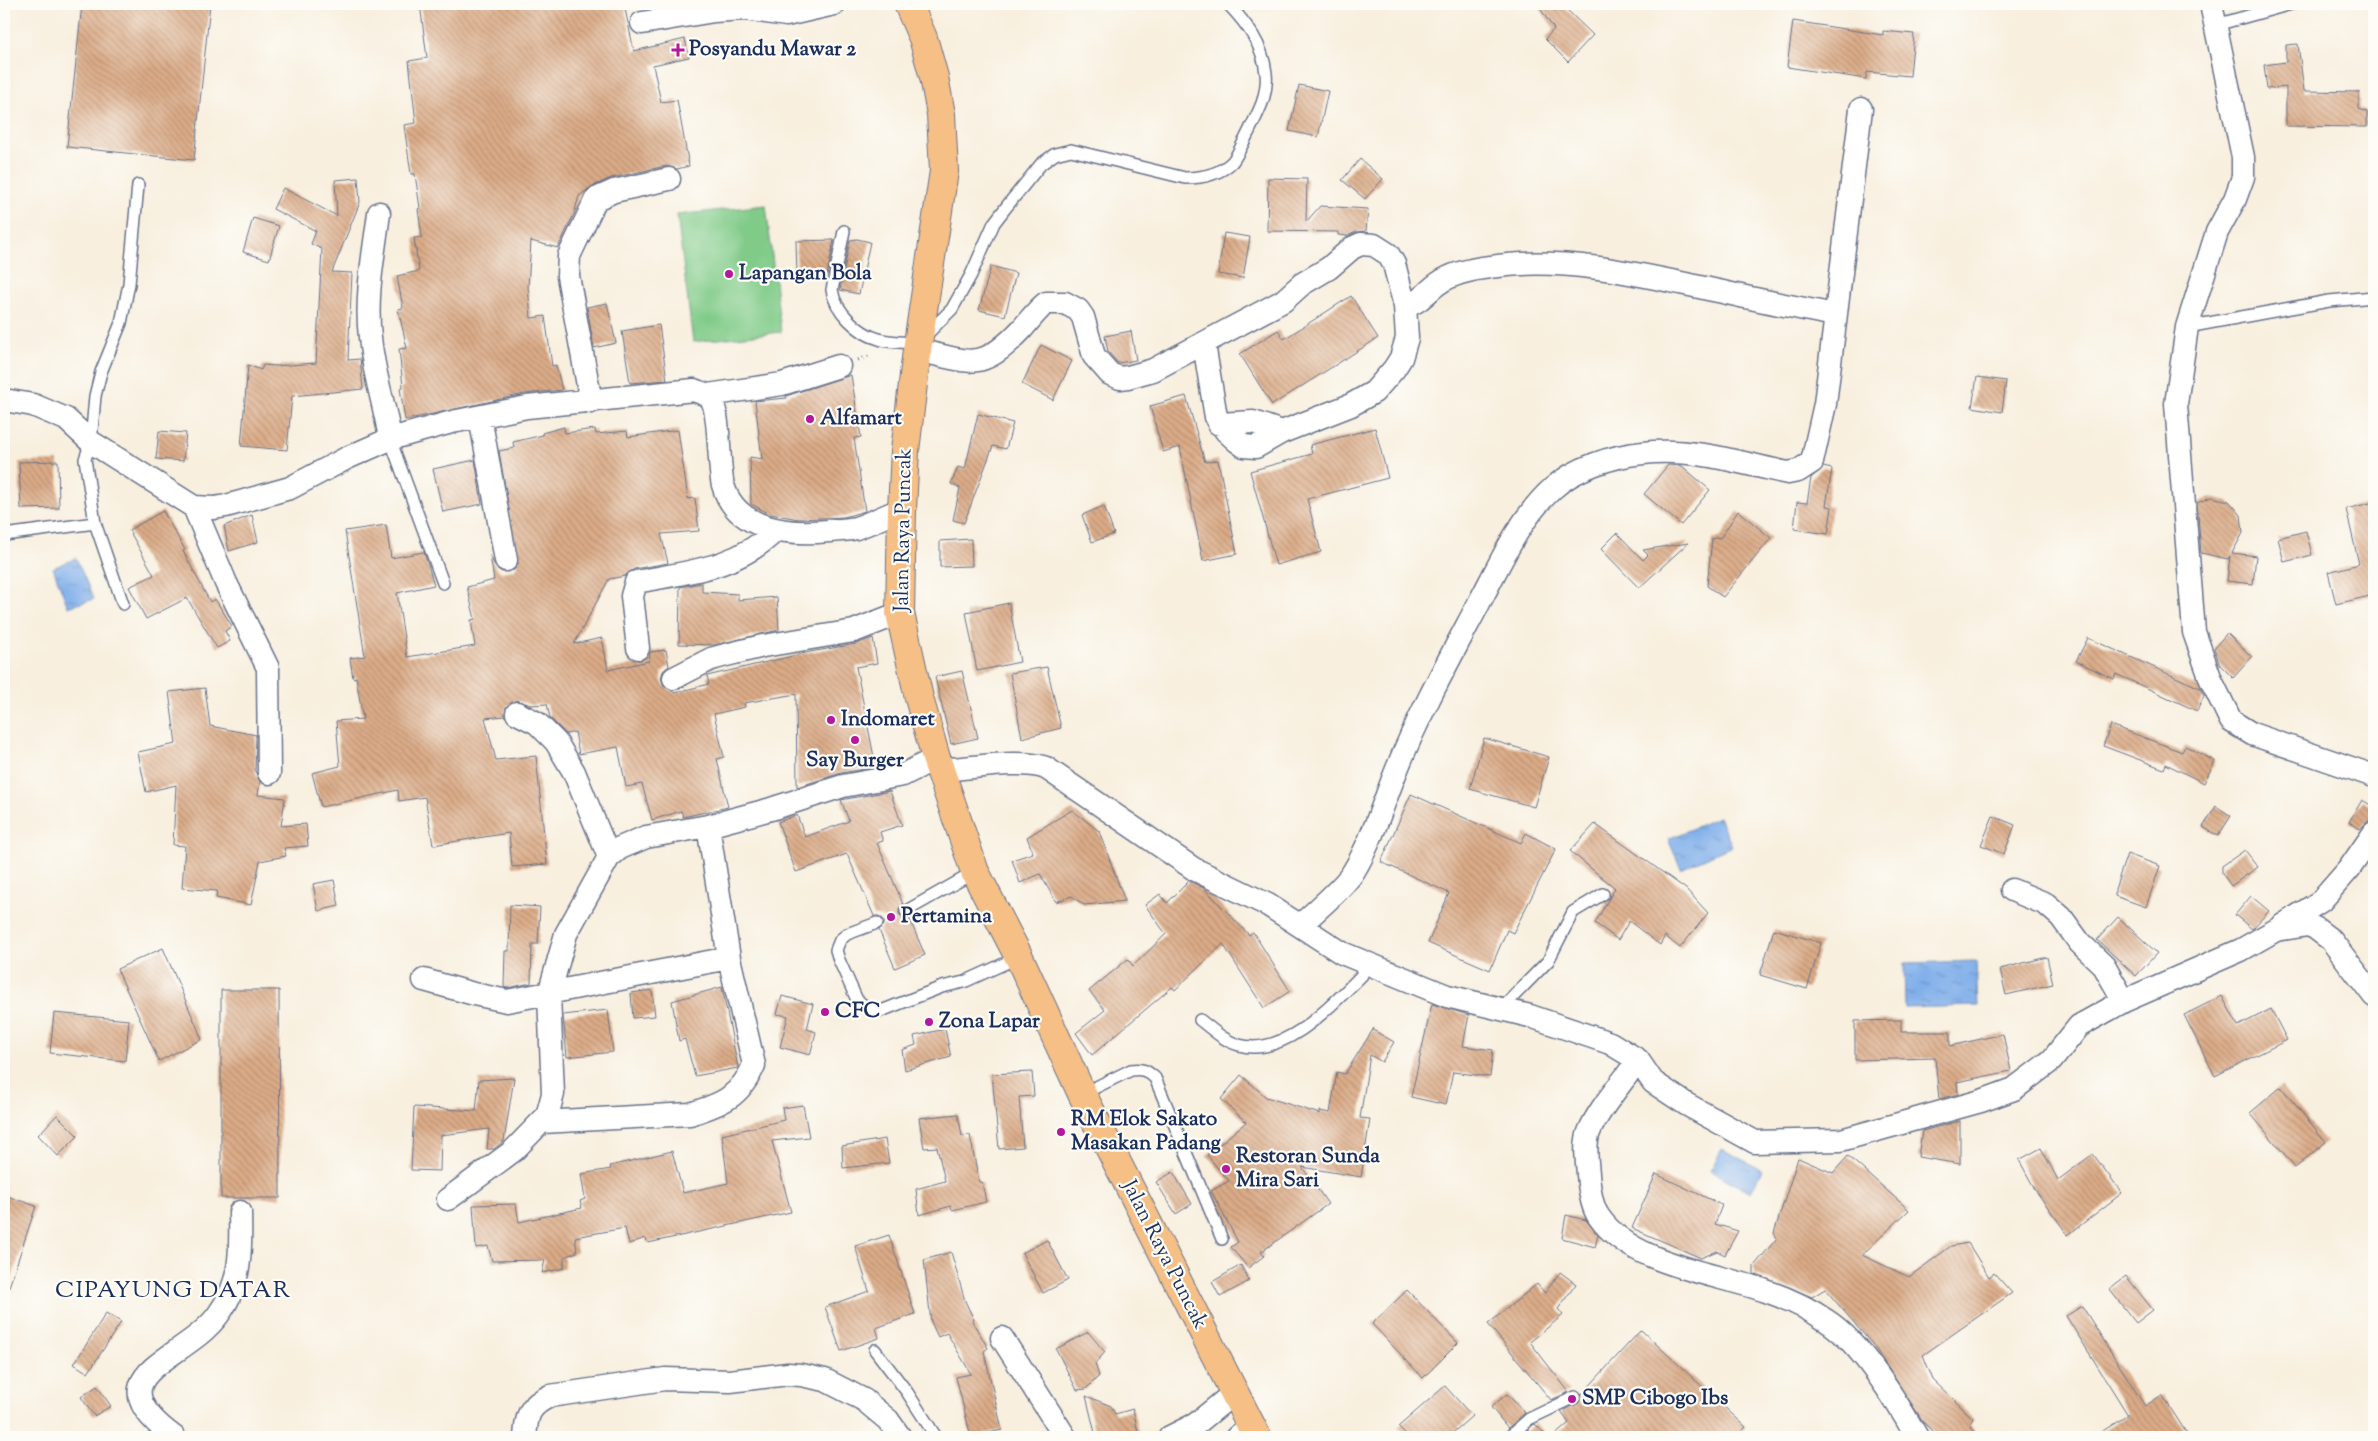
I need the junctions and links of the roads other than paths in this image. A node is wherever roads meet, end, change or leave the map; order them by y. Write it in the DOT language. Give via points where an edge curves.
graph roads {
  1 [pos="834,4"];
  2 [pos="908,4"];
  3 [pos="1228,4"];
  4 [pos="2291,4"];
  5 [pos="2213,14"];
  6 [pos="642,23"];
  7 [pos="1861,109"];
  8 [pos="669,179"];
  9 [pos="138,185"];
  10 [pos="380,213"];
  11 [pos="844,231"];
  12 [pos="2374,297"];
  13 [pos="1405,306"];
  14 [pos="1835,315"];
  15 [pos="2186,327"];
  16 [pos="1204,344"];
  17 [pos="917,346"];
  18 [pos="839,366"];
  19 [pos="708,395"];
  20 [pos="4,400"];
  21 [pos="591,402"];
  22 [pos="480,418"];
  23 [pos="390,439"];
  24 [pos="91,442"];
  25 [pos="194,507"];
  26 [pos="902,509"];
  27 [pos="95,523"];
  28 [pos="776,530"];
  29 [pos="4,535"];
  30 [pos="506,560"];
  31 [pos="443,583"];
  32 [pos="123,604"];
  33 [pos="900,613"];
  34 [pos="638,648"];
  35 [pos="674,678"];
  36 [pos="518,713"];
  37 [pos="936,758"];
  38 [pos="269,773"];
  39 [pos="2374,776"];
  40 [pos="708,826"];
  41 [pos="2374,833"];
  42 [pos="610,856"];
  43 [pos="975,872"];
  44 [pos="2012,890"];
  45 [pos="1603,894"];
  46 [pos="906,911"];
  47 [pos="877,923"];
  48 [pos="1301,925"];
  49 [pos="2276,930"];
  50 [pos="1018,957"];
  51 [pos="729,958"];
  52 [pos="1362,962"];
  53 [pos="424,980"];
  54 [pos="549,994"];
  55 [pos="2374,996"];
  56 [pos="2124,1001"];
  57 [pos="1500,1010"];
  58 [pos="1200,1020"];
  59 [pos="1638,1060"];
  60 [pos="1082,1094"];
  61 [pos="542,1122"];
  62 [pos="448,1198"];
  63 [pos="240,1212"];
  64 [pos="1222,1239"];
  65 [pos="1002,1338"];
  66 [pos="875,1350"];
  67 [pos="1234,1393"];
  68 [pos="1575,1397"];
  69 [pos="1248,1433"];
  70 [pos="174,1437"];
  71 [pos="525,1437"];
  72 [pos="900,1437"];
  73 [pos="936,1437"];
  74 [pos="1065,1437"];
  75 [pos="1170,1437"];
  76 [pos="1509,1437"];
  77 [pos="1917,1437"];
  1 -- 6 [label="street" via="786,15 744,9"];
  2 -- 17 [label="highway, Jalan Raya Puncak" via="923,38 934,77 941,114 944,171"];
  3 -- 17 [label="lane" via="1259,44 1267,75 1263,102 1232,162 1200,178 1185,178 1071,150 1055,154 1041,164 994,223 952,309"];
  4 -- 5 [label="lane"];
  5 -- 15 [label="street" via="2243,157 2242,177 2235,199 2217,232"];
  7 -- 14 [label="street"];
  8 -- 21 [label="street" via="614,191 596,199 569,256 568,276"];
  9 -- 24 [label="lane" via="129,284 121,322 101,372"];
  10 -- 23 [label="street" via="371,278 369,326"];
  11 -- 17 [label="lane" via="833,299 856,326 878,339"];
  12 -- 15 [label="lane" via="2329,301"];
  13 -- 14 [label="street" via="1415,304 1440,282 1458,273 1488,267 1539,264 1586,267 1663,279"];
  13 -- 16 [label="street" via="1398,274 1388,254 1374,245 1361,244 1302,284 1283,301"];
  13 -- 16 [label="street" via="1406,346 1394,369 1374,392 1351,405 1282,432 1256,447 1238,441 1219,424"];
  14 -- 48 [label="street" via="1818,441 1812,462 1805,468 1788,473 1689,453 1642,453 1586,468 1552,489 1510,544 1446,664 1352,874"];
  15 -- 39 [label="street" via="2176,404 2177,423 2194,632 2211,680 2232,721 2252,734"];
  16 -- 17 [label="street" via="1153,370 1120,378 1110,374 1094,356 1078,310 1055,302 1046,303 1036,310 1002,349 984,360 960,360"];
  17 -- 26 [label="highway, Jalan Raya Puncak"];
  18 -- 19 [label="street" via="782,384"];
  19 -- 21 [label="street" via="694,390"];
  19 -- 28 [label="street" via="717,420 723,485 728,498 761,526"];
  20 -- 24 [label="street" via="33,405 66,419"];
  21 -- 22 [label="street" via="527,407"];
  22 -- 23 [label="street"];
  22 -- 30 [label="street"];
  23 -- 25 [label="street" via="290,488 226,506"];
  23 -- 31 [label="lane"];
  24 -- 25 [label="street"];
  24 -- 27 [label="lane" via="86,459"];
  25 -- 38 [label="street" via="226,583 268,668"];
  26 -- 28 [label="street" via="854,528 797,532"];
  26 -- 33 [label="highway, Jalan Raya Puncak"];
  27 -- 29 [label="lane"];
  27 -- 32 [label="lane"];
  28 -- 34 [label="street" via="761,545 730,562 636,582 632,596"];
  33 -- 35 [label="street" via="854,630 726,654"];
  33 -- 37 [label="highway, Jalan Raya Puncak"];
  36 -- 42 [label="street" via="537,723 556,742 574,772"];
  37 -- 40 [label="street" via="903,775 843,786"];
  37 -- 43 [label="highway, Jalan Raya Puncak"];
  37 -- 48 [label="street" via="948,769 1018,764 1046,768 1194,869"];
  40 -- 42 [label="street" via="646,837"];
  40 -- 51 [label="street"];
  41 -- 49 [label="street" via="2321,901"];
  42 -- 54 [label="street" via="566,934"];
  43 -- 46 [label="lane"];
  43 -- 50 [label="highway, Jalan Raya Puncak"];
  44 -- 56 [label="street" via="2046,904 2061,916 2080,943 2104,966"];
  45 -- 57 [label="lane" via="1572,912 1548,961"];
  47 -- 50 [label="lane" via="847,934 836,950 857,1000 870,1010 881,1011 942,987 964,982"];
  48 -- 52 [label="street" via="1342,953"];
  49 -- 55 [label="street" via="2308,925 2315,928 2331,940"];
  49 -- 56 [label="street" via="2241,950"];
  50 -- 60 [label="highway, Jalan Raya Puncak"];
  51 -- 54 [label="street"];
  51 -- 61 [label="street" via="754,1065 740,1089 713,1107 690,1114"];
  52 -- 57 [label="street" via="1447,996"];
  52 -- 58 [label="lane" via="1362,975 1332,1004 1305,1027 1272,1044 1238,1045"];
  53 -- 54 [label="street" via="507,1001"];
  54 -- 61 [label="street" via="553,1094"];
  56 -- 59 [label="street" via="2080,1026 2052,1060 2014,1089 1841,1140 1755,1142 1653,1082"];
  57 -- 59 [label="street" via="1530,1016 1610,1043"];
  59 -- 77 [label="street" via="1589,1132 1586,1144 1589,1183 1598,1217 1625,1242 1671,1265 1766,1291 1827,1320 1845,1334 1863,1356"];
  60 -- 64 [label="lane" via="1140,1068 1155,1078"];
  60 -- 67 [label="highway, Jalan Raya Puncak"];
  61 -- 62 [label="street" via="513,1152"];
  63 -- 70 [label="street" via="239,1267 227,1301 205,1330 149,1371 141,1381 140,1402 150,1416"];
  65 -- 74 [label="street"];
  66 -- 73 [label="lane"];
  67 -- 69 [label="highway, Jalan Raya Puncak"];
  67 -- 75 [label="street" via="1196,1424"];
  68 -- 76 [label="lane" via="1529,1419"];
  71 -- 72 [label="street" via="529,1413 538,1401 550,1396 665,1379 730,1381 788,1374 825,1380 849,1391 888,1420"];
}
